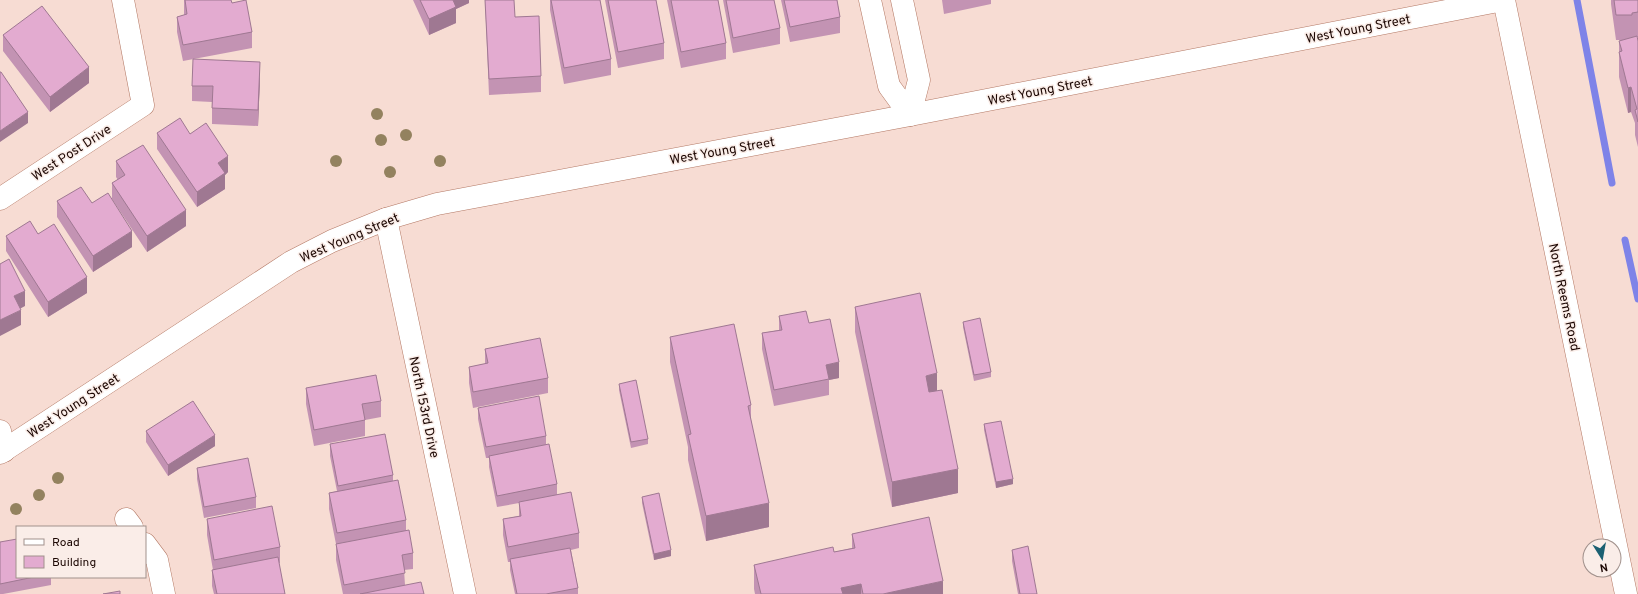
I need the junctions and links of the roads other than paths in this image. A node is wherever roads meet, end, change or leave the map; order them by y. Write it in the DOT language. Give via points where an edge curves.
graph roads {
  1 [pos="123,0"];
  2 [pos="870,0"];
  3 [pos="902,0"];
  4 [pos="1504,0"];
  5 [pos="910,115"];
  6 [pos="0,199"];
  7 [pos="386,219"];
  8 [pos="1,446"];
  9 [pos="146,545"];
  10 [pos="164,594"];
  11 [pos="466,594"];
  12 [pos="1626,594"];
  1 -- 6 [label="street, West Post Drive" via="143,105"];
  2 -- 5 [label="street" via="889,86"];
  3 -- 5 [label="street" via="919,80"];
  4 -- 5 [label="street, West Young Street"];
  4 -- 12 [label="street, North Reems Road"];
  5 -- 7 [label="street, West Young Street" via="437,204"];
  7 -- 8 [label="street, West Young Street" via="291,262"];
  7 -- 11 [label="street, North 153rd Drive"];
  9 -- 10 [label="street" via="157,560"];
}
